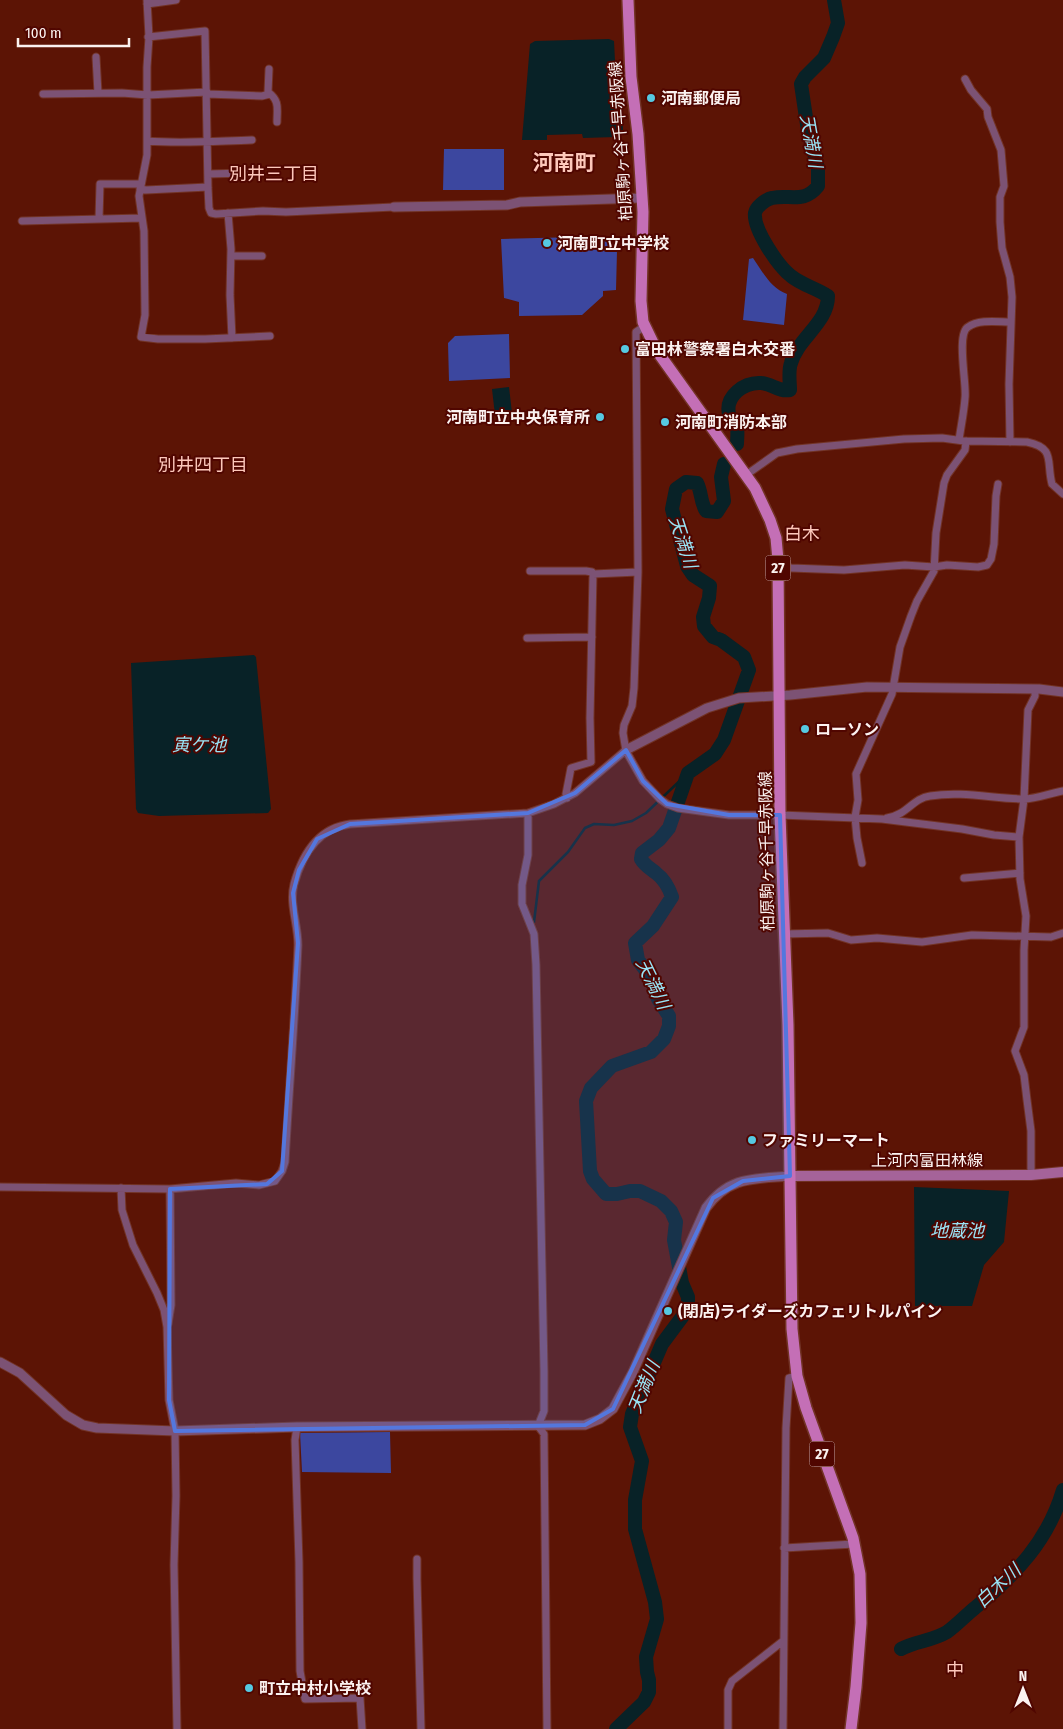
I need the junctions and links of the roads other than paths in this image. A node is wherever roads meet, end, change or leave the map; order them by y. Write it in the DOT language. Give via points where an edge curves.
graph roads {
  1 [pos="176,0"];
  2 [pos="628,0"];
  3 [pos="147,2"];
  4 [pos="148,37"];
  5 [pos="96,57"];
  6 [pos="269,69"];
  7 [pos="965,79"];
  8 [pos="98,93"];
  9 [pos="207,93"];
  10 [pos="43,94"];
  11 [pos="270,94"];
  12 [pos="148,95"];
  13 [pos="277,122"];
  14 [pos="252,140"];
  15 [pos="147,141"];
  16 [pos="207,142"];
  17 [pos="245,173"];
  18 [pos="208,174"];
  19 [pos="140,186"];
  20 [pos="208,187"];
  21 [pos="642,198"];
  22 [pos="394,207"];
  23 [pos="228,213"];
  24 [pos="142,218"];
  25 [pos="99,219"];
  26 [pos="22,221"];
  27 [pos="231,256"];
  28 [pos="262,256"];
  29 [pos="1010,322"];
  30 [pos="645,326"];
  31 [pos="270,336"];
  32 [pos="232,338"];
  33 [pos="962,441"];
  34 [pos="1010,442"];
  35 [pos="746,476"];
  36 [pos="998,484"];
  37 [pos="1063,494"];
  38 [pos="778,565"];
  39 [pos="934,567"];
  40 [pos="530,571"];
  41 [pos="638,572"];
  42 [pos="593,574"];
  43 [pos="592,636"];
  44 [pos="527,638"];
  45 [pos="894,688"];
  46 [pos="1035,689"];
  47 [pos="1063,692"];
  48 [pos="779,696"];
  49 [pos="626,750"];
  50 [pos="1063,791"];
  51 [pos="567,798"];
  52 [pos="1024,799"];
  53 [pos="528,813"];
  54 [pos="780,815"];
  55 [pos="856,817"];
  56 [pos="882,819"];
  57 [pos="1019,837"];
  58 [pos="862,863"];
  59 [pos="1020,872"];
  60 [pos="964,878"];
  61 [pos="1063,933"];
  62 [pos="784,934"];
  63 [pos="1024,936"];
  64 [pos="1063,1172"];
  65 [pos="1031,1175"];
  66 [pos="790,1176"];
  67 [pos="0,1187"];
  68 [pos="121,1188"];
  69 [pos="170,1188"];
  70 [pos="167,1327"];
  71 [pos="0,1362"];
  72 [pos="797,1376"];
  73 [pos="538,1426"];
  74 [pos="297,1427"];
  75 [pos="175,1431"];
  76 [pos="854,1544"];
  77 [pos="784,1548"];
  78 [pos="418,1559"];
  79 [pos="784,1641"];
  80 [pos="177,1729"];
  81 [pos="362,1729"];
  82 [pos="421,1729"];
  83 [pos="547,1729"];
  84 [pos="728,1729"];
  85 [pos="783,1729"];
  86 [pos="851,1729"];
  1 -- 3 [label="street"];
  2 -- 21 [label="main road, 柏原駒ヶ谷千早赤阪線 / 27"];
  3 -- 4 [label="street"];
  4 -- 9 [label="street" via="204,31"];
  4 -- 12 [label="street"];
  5 -- 8 [label="street"];
  6 -- 11 [label="street"];
  7 -- 29 [label="street" via="987,109 1001,150 1004,186 1000,197 1000,222 1012,297"];
  8 -- 10 [label="street"];
  8 -- 12 [label="street"];
  9 -- 11 [label="street"];
  9 -- 12 [label="street"];
  9 -- 16 [label="street"];
  11 -- 13 [label="street" via="277,101"];
  12 -- 15 [label="street"];
  14 -- 16 [label="street"];
  15 -- 16 [label="street"];
  15 -- 19 [label="street"];
  16 -- 18 [label="street"];
  17 -- 18 [label="street"];
  18 -- 20 [label="street"];
  19 -- 20 [label="street" via="146,190"];
  19 -- 24 [label="street"];
  19 -- 25 [label="street" via="100,184"];
  20 -- 23 [label="street" via="211,213"];
  21 -- 22 [label="street"];
  21 -- 30 [label="main road, 柏原駒ヶ谷千早赤阪線 / 27" via="640,301"];
  22 -- 23 [label="street"];
  23 -- 27 [label="street"];
  24 -- 25 [label="street"];
  24 -- 32 [label="street" via="145,315 140,336 158,339"];
  25 -- 26 [label="street"];
  27 -- 28 [label="street"];
  27 -- 32 [label="street"];
  29 -- 33 [label="street" via="966,327 962,356 965,400"];
  29 -- 34 [label="street"];
  30 -- 35 [label="main road, 柏原駒ヶ谷千早赤阪線 / 27" via="662,359"];
  30 -- 41 [label="street" via="636,332"];
  31 -- 32 [label="street"];
  33 -- 34 [label="street"];
  33 -- 35 [label="street" via="904,439 784,451"];
  33 -- 39 [label="street" via="965,450 944,483"];
  34 -- 37 [label="street" via="1035,444 1045,450 1052,484"];
  35 -- 38 [label="main road, 柏原駒ヶ谷千早赤阪線 / 27" via="770,520 776,538"];
  36 -- 39 [label="street" via="994,544 987,565 978,568"];
  38 -- 39 [label="street" via="844,570 905,565"];
  38 -- 48 [label="main road, 柏原駒ヶ谷千早赤阪線 / 27"];
  39 -- 45 [label="street" via="917,601 900,648"];
  40 -- 42 [label="street" via="586,571"];
  41 -- 42 [label="street"];
  41 -- 49 [label="street" via="634,688 623,733"];
  42 -- 43 [label="street"];
  43 -- 44 [label="street"];
  43 -- 51 [label="street" via="592,762 571,768"];
  45 -- 46 [label="street"];
  45 -- 48 [label="street" via="855,688"];
  45 -- 55 [label="street" via="858,767"];
  46 -- 47 [label="street"];
  46 -- 52 [label="street" via="1028,710"];
  48 -- 49 [label="street" via="739,698 716,704"];
  48 -- 54 [label="main road, 柏原駒ヶ谷千早赤阪線 / 27"];
  49 -- 51 [label="street"];
  49 -- 54 [label="street" via="643,780 667,804 729,815"];
  50 -- 52 [label="street"];
  51 -- 53 [label="street"];
  52 -- 56 [label="street" via="958,793 928,796 901,814"];
  52 -- 57 [label="street"];
  53 -- 69 [label="street" via="350,824 336,827 317,839 299,870 293,893 298,944 282,1171 275,1181 267,1184"];
  53 -- 73 [label="street" via="528,855 522,904 534,934 536,965 544,1371 544,1411"];
  54 -- 55 [label="street"];
  54 -- 62 [label="main road, 柏原駒ヶ谷千早赤阪線 / 27"];
  55 -- 56 [label="street"];
  55 -- 58 [label="street"];
  56 -- 57 [label="street"];
  57 -- 59 [label="street"];
  59 -- 60 [label="street"];
  59 -- 63 [label="street" via="1026,916"];
  61 -- 63 [label="street" via="1051,937"];
  62 -- 63 [label="street" via="828,933 851,940 877,938 922,942 972,935"];
  62 -- 66 [label="main road, 柏原駒ヶ谷千早赤阪線 / 27"];
  63 -- 65 [label="street" via="1024,1027 1015,1051 1024,1075 1031,1132"];
  64 -- 65 [label="main road, 上河内富田林線"];
  65 -- 66 [label="main road, 上河内富田林線"];
  66 -- 72 [label="main road, 柏原駒ヶ谷千早赤阪線 / 27" via="792,1329"];
  66 -- 73 [label="street" via="743,1180 727,1186 713,1198 613,1409 584,1425"];
  67 -- 68 [label="street"];
  68 -- 69 [label="street"];
  68 -- 70 [label="street" via="122,1210 133,1245 157,1293"];
  69 -- 70 [label="street" via="171,1305"];
  70 -- 75 [label="street" via="169,1400"];
  71 -- 75 [label="street" via="20,1373 66,1415 83,1425 116,1430"];
  72 -- 76 [label="main road, 柏原駒ヶ谷千早赤阪線 / 27"];
  72 -- 77 [label="street" via="789,1378"];
  73 -- 74 [label="street"];
  73 -- 83 [label="street" via="544,1434"];
  74 -- 75 [label="street"];
  74 -- 81 [label="street" via="300,1671 305,1699 360,1698"];
  75 -- 80 [label="street"];
  76 -- 77 [label="street"];
  76 -- 86 [label="main road, 柏原駒ヶ谷千早赤阪線 / 27" via="860,1574 861,1623"];
  77 -- 79 [label="street"];
  78 -- 82 [label="street"];
  79 -- 84 [label="street" via="732,1681 728,1690"];
  79 -- 85 [label="street"];
}
